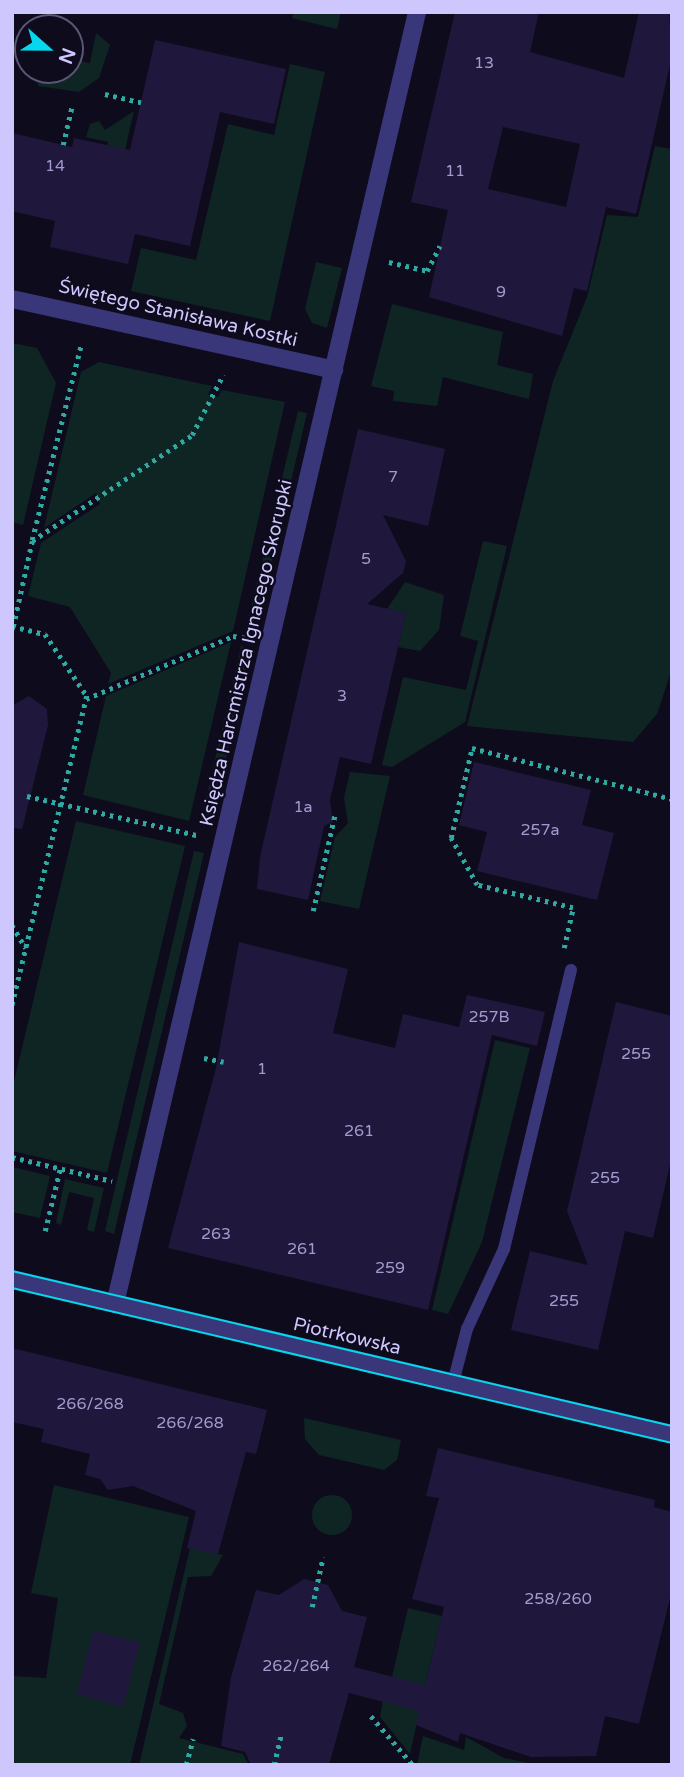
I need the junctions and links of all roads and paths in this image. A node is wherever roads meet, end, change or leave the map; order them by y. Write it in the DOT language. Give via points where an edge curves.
graph roads {
  1 [pos="418,12"];
  2 [pos="105,94"];
  3 [pos="141,102"];
  4 [pos="72,107"];
  5 [pos="63,145"];
  6 [pos="440,246"];
  7 [pos="389,262"];
  8 [pos="12,299"];
  9 [pos="81,345"];
  10 [pos="334,370"];
  11 [pos="223,374"];
  12 [pos="32,541"];
  13 [pos="13,626"];
  14 [pos="271,643"];
  15 [pos="86,699"];
  16 [pos="27,796"];
  17 [pos="672,799"];
  18 [pos="61,803"];
  19 [pos="335,814"];
  20 [pos="224,842"];
  21 [pos="313,911"];
  22 [pos="12,925"];
  23 [pos="26,947"];
  24 [pos="561,960"];
  25 [pos="570,970"];
  26 [pos="12,1006"];
  27 [pos="204,1058"];
  28 [pos="224,1062"];
  29 [pos="12,1157"];
  30 [pos="60,1169"];
  31 [pos="112,1181"];
  32 [pos="46,1231"];
  33 [pos="12,1279"];
  34 [pos="116,1304"];
  35 [pos="453,1383"];
  36 [pos="672,1434"];
  37 [pos="323,1557"];
  38 [pos="312,1607"];
  39 [pos="371,1716"];
  40 [pos="281,1735"];
  41 [pos="193,1739"];
  42 [pos="186,1765"];
  43 [pos="274,1765"];
  44 [pos="413,1765"];
  45 [pos="573,1765"];
  46 [pos="607,1765"];
  1 -- 10 [label="street, Księdza Harcmistrza Ignacego Skorupki"];
  2 -- 3 [label="path"];
  4 -- 5 [label="path"];
  6 -- 7 [label="path" via="427,271"];
  8 -- 10 [label="street, Świętego Stanisława Kostki"];
  9 -- 12 [label="path"];
  10 -- 14 [label="street, Księdza Harcmistrza Ignacego Skorupki"];
  11 -- 12 [label="path" via="192,435"];
  12 -- 13 [label="path"];
  13 -- 15 [label="path" via="45,634"];
  14 -- 15 [label="path" via="233,636"];
  14 -- 20 [label="street, Księdza Harcmistrza Ignacego Skorupki"];
  15 -- 18 [label="path"];
  16 -- 18 [label="path"];
  17 -- 24 [label="path" via="472,748 451,838 477,885 573,908"];
  18 -- 20 [label="path"];
  18 -- 23 [label="path"];
  19 -- 21 [label="path"];
  20 -- 34 [label="street, Księdza Harcmistrza Ignacego Skorupki"];
  22 -- 23 [label="path"];
  23 -- 26 [label="path"];
  25 -- 35 [label="lane" via="504,1249 471,1317"];
  27 -- 28 [label="path"];
  29 -- 30 [label="path"];
  30 -- 31 [label="path"];
  30 -- 32 [label="path"];
  33 -- 34 [label="street, Piotrkowska"];
  34 -- 35 [label="street, Piotrkowska"];
  35 -- 36 [label="street, Piotrkowska"];
  37 -- 38 [label="path"];
  39 -- 44 [label="path"];
  40 -- 43 [label="path"];
  41 -- 42 [label="path"];
  45 -- 46 [label="path"];
}
